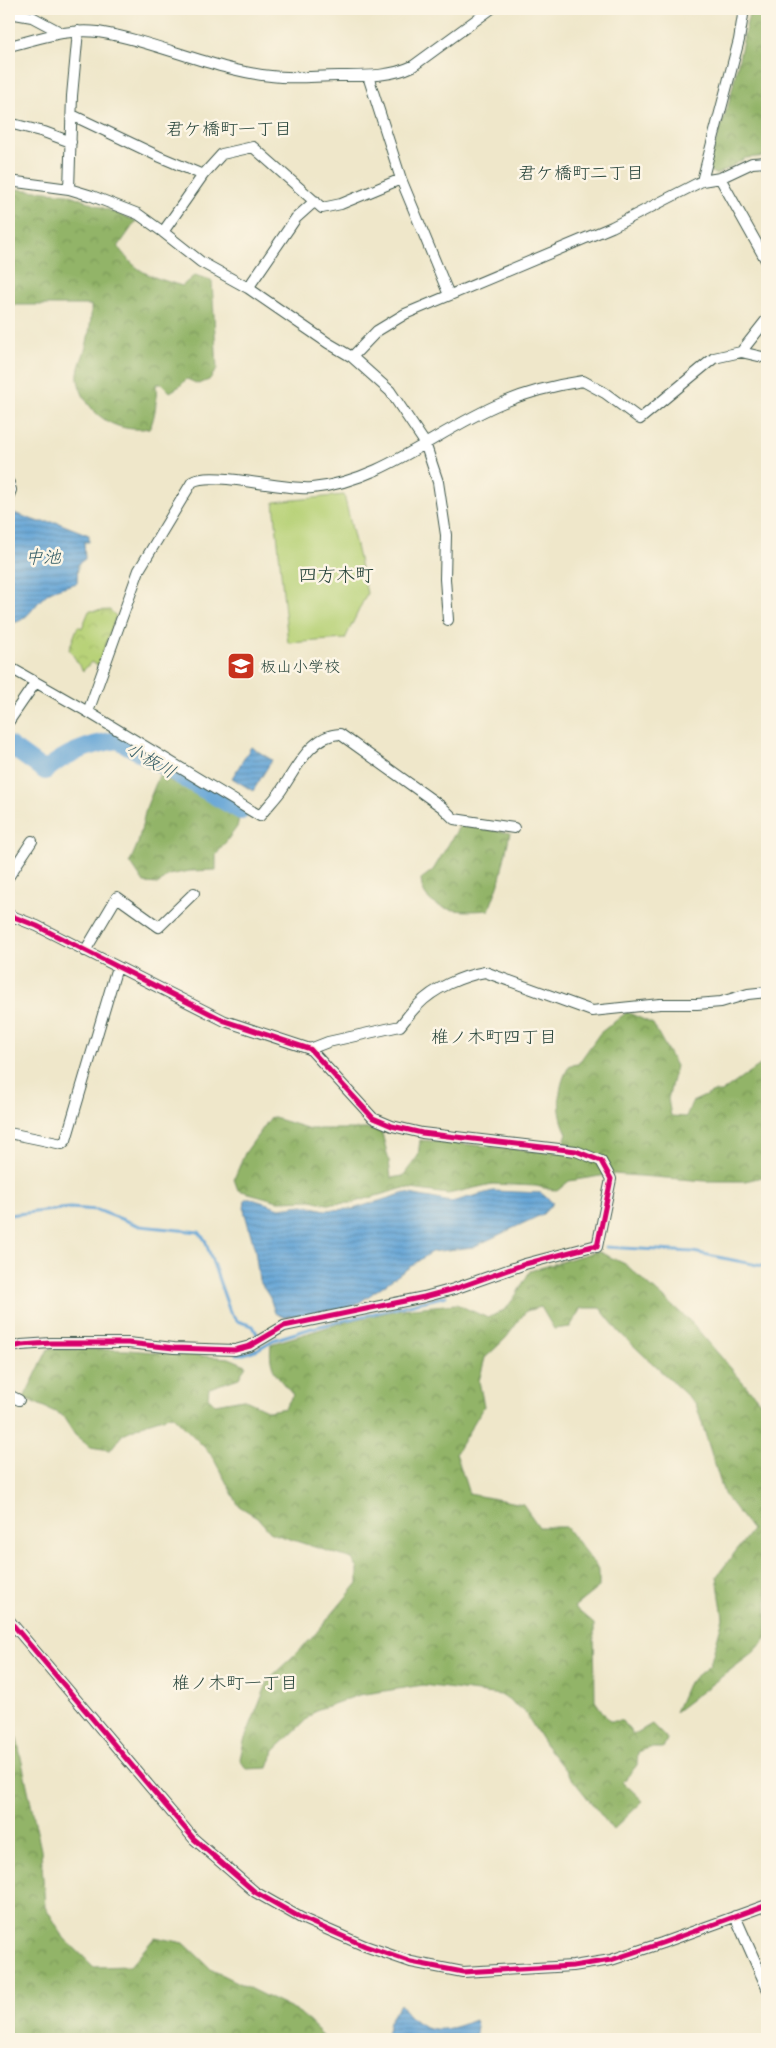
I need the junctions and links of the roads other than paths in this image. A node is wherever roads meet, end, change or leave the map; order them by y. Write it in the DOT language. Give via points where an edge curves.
graph roads {
  1 [pos="491,9"];
  2 [pos="744,9"];
  3 [pos="9,13"];
  4 [pos="78,31"];
  5 [pos="62,33"];
  6 [pos="9,46"];
  7 [pos="368,76"];
  8 [pos="72,115"];
  9 [pos="9,123"];
  10 [pos="71,142"];
  11 [pos="767,162"];
  12 [pos="203,175"];
  13 [pos="720,178"];
  14 [pos="401,179"];
  15 [pos="9,181"];
  16 [pos="702,181"];
  17 [pos="69,189"];
  18 [pos="314,202"];
  19 [pos="163,232"];
  20 [pos="767,262"];
  21 [pos="248,288"];
  22 [pos="449,295"];
  23 [pos="767,319"];
  24 [pos="741,352"];
  25 [pos="352,357"];
  26 [pos="767,358"];
  27 [pos="425,443"];
  28 [pos="9,483"];
  29 [pos="9,495"];
  30 [pos="448,620"];
  31 [pos="9,667"];
  32 [pos="35,682"];
  33 [pos="88,712"];
  34 [pos="9,721"];
  35 [pos="514,828"];
  36 [pos="32,841"];
  37 [pos="9,876"];
  38 [pos="194,893"];
  39 [pos="9,915"];
  40 [pos="85,951"];
  41 [pos="117,967"];
  42 [pos="767,992"];
  43 [pos="310,1049"];
  44 [pos="9,1132"];
  45 [pos="9,1348"];
  46 [pos="9,1395"];
  47 [pos="20,1400"];
  48 [pos="9,1620"];
  49 [pos="767,1905"];
  50 [pos="735,1916"];
  51 [pos="767,1988"];
  1 -- 7 [label="street" via="413,66 400,72"];
  2 -- 16 [label="street" via="740,40"];
  3 -- 5 [label="street" via="32,17"];
  4 -- 5 [label="street"];
  4 -- 7 [label="street" via="98,32 270,76"];
  4 -- 8 [label="street"];
  5 -- 6 [label="street"];
  7 -- 14 [label="street"];
  8 -- 10 [label="street"];
  8 -- 12 [label="street"];
  9 -- 10 [label="street"];
  10 -- 17 [label="street"];
  11 -- 13 [label="street" via="752,163"];
  12 -- 18 [label="street" via="222,154 252,147"];
  12 -- 19 [label="street"];
  13 -- 16 [label="street"];
  13 -- 20 [label="street"];
  14 -- 18 [label="street" via="341,204 322,208"];
  14 -- 22 [label="street"];
  15 -- 17 [label="street"];
  16 -- 22 [label="street" via="612,227"];
  17 -- 19 [label="street" via="138,214"];
  18 -- 21 [label="street" via="296,218"];
  19 -- 21 [label="street" via="201,262"];
  21 -- 25 [label="street"];
  22 -- 25 [label="street" via="391,322 377,331"];
  23 -- 24 [label="street"];
  24 -- 26 [label="street"];
  24 -- 27 [label="street" via="714,358 640,419 583,380 502,403"];
  25 -- 27 [label="street" via="390,391"];
  27 -- 30 [label="street" via="438,482 446,535"];
  27 -- 33 [label="street" via="363,476 312,488 213,478 192,482 140,570"];
  28 -- 29 [label="street"];
  31 -- 32 [label="street"];
  32 -- 33 [label="street"];
  32 -- 34 [label="street"];
  33 -- 35 [label="street" via="260,816 301,759 330,735 340,734 454,819"];
  36 -- 37 [label="street"];
  38 -- 40 [label="street" via="159,928 117,897"];
  39 -- 40 [label="street"];
  40 -- 41 [label="street"];
  41 -- 43 [label="street" via="225,1022"];
  41 -- 44 [label="street" via="66,1140 62,1144"];
  42 -- 43 [label="street" via="721,1002 592,1011 485,972 472,974 429,996 400,1026"];
  43 -- 45 [label="street" via="373,1118 392,1126 422,1133 576,1151 601,1161 612,1179 598,1247 526,1264 424,1297 284,1326 250,1346 235,1350 118,1343 21,1344"];
  46 -- 47 [label="street"];
  48 -- 50 [label="street" via="194,1839 256,1892 301,1918 365,1946 411,1962 463,1972 550,1968 611,1960"];
  49 -- 50 [label="street"];
  50 -- 51 [label="street"];
}
